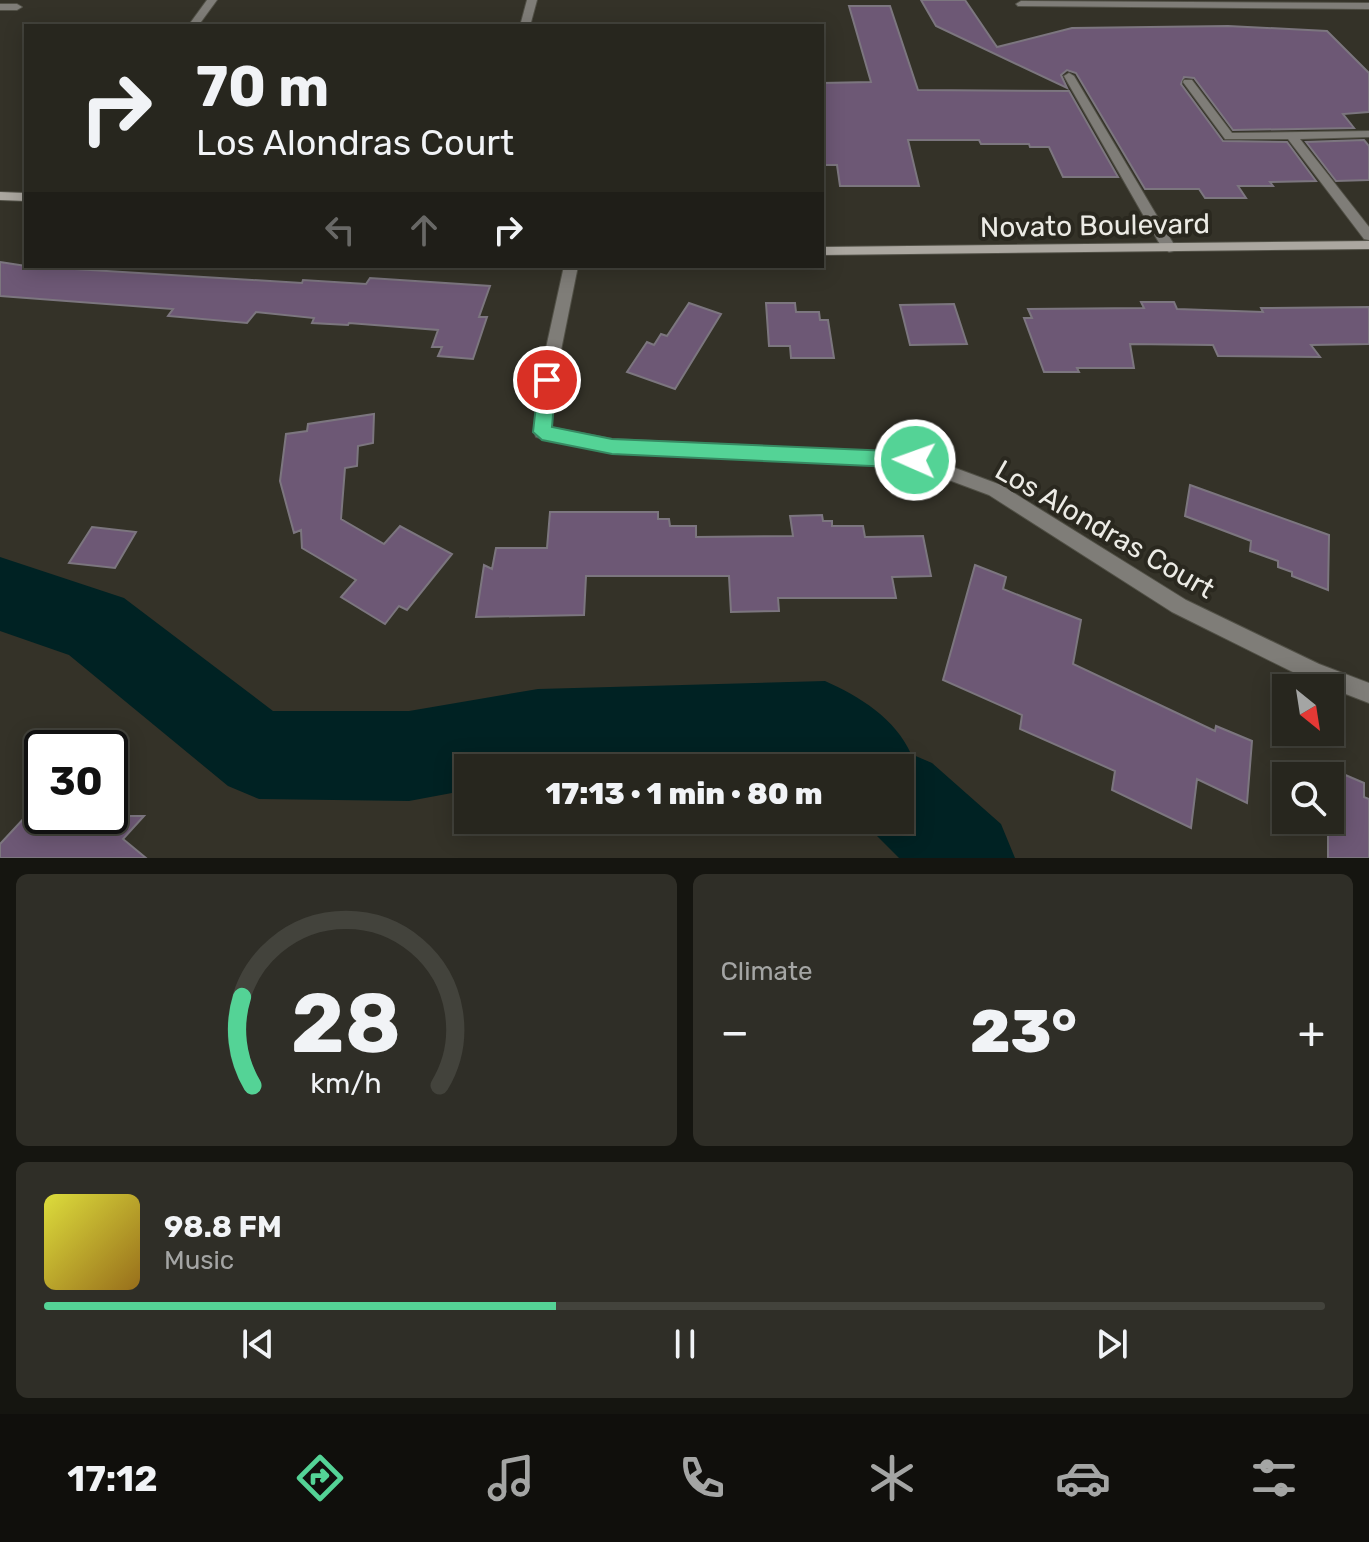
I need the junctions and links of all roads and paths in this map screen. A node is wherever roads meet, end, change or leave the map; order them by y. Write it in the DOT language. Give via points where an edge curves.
graph roads {
  1 [pos="212,0"];
  2 [pos="532,0"];
  3 [pos="1021,4"];
  4 [pos="1369,6"];
  5 [pos="0,7"];
  6 [pos="17,7"];
  7 [pos="194,24"];
  8 [pos="526,24"];
  9 [pos="1069,76"];
  10 [pos="1188,82"];
  11 [pos="1369,134"];
  12 [pos="1292,136"];
  13 [pos="0,196"];
  14 [pos="24,197"];
  15 [pos="1369,236"];
  16 [pos="1369,245"];
  17 [pos="1169,248"];
  18 [pos="824,251"];
  19 [pos="571,268"];
  20 [pos="1369,693"];
  1 -- 7 [label="street"];
  2 -- 8 [label="street"];
  3 -- 4 [label="street"];
  5 -- 6 [label="street"];
  9 -- 17 [label="street"];
  10 -- 12 [label="street" via="1229,137"];
  11 -- 12 [label="street"];
  12 -- 15 [label="street"];
  13 -- 14 [label="main road"];
  16 -- 17 [label="main road, Novato Boulevard"];
  17 -- 18 [label="main road, Novato Boulevard"];
  19 -- 20 [label="street, Los Alondras Court" via="547,380 542,432 612,446 915,460 995,490 1179,606"];
}
